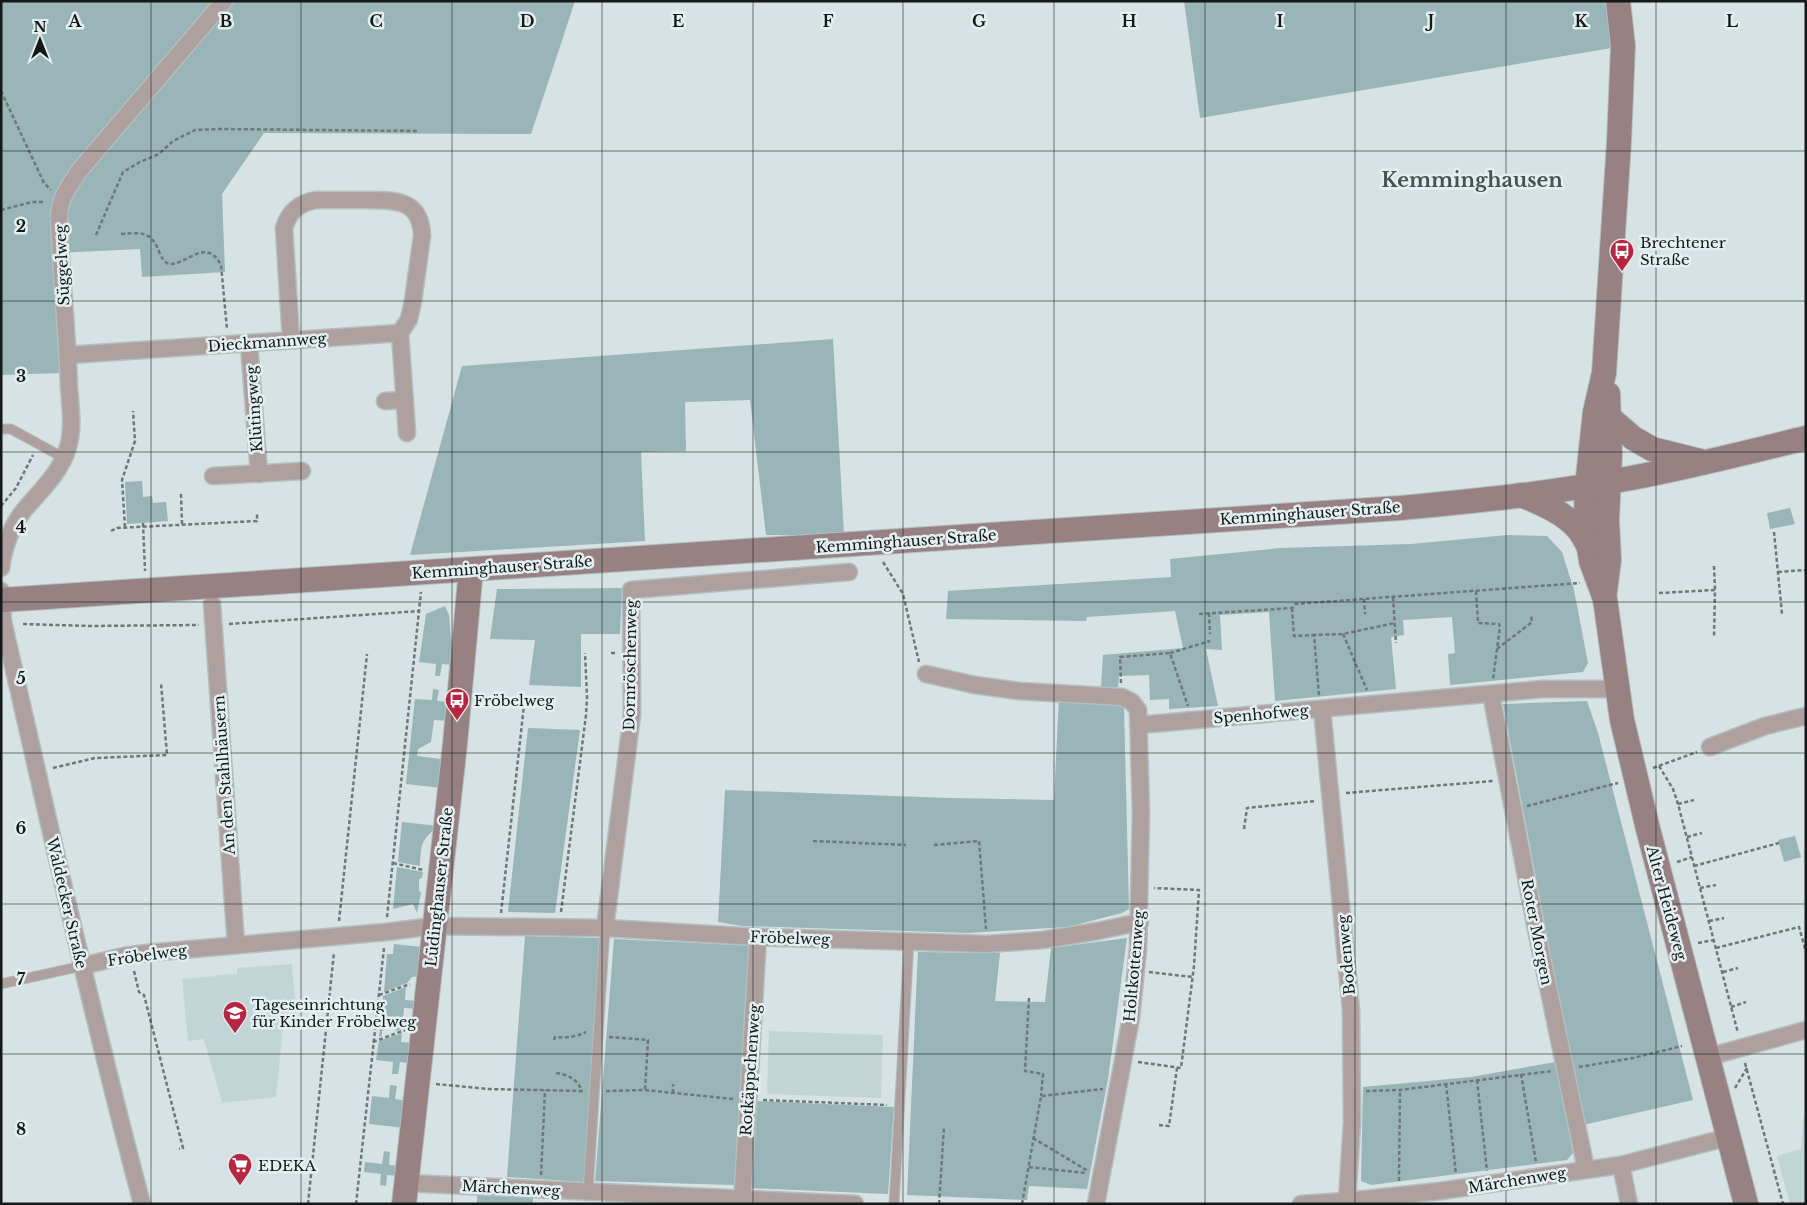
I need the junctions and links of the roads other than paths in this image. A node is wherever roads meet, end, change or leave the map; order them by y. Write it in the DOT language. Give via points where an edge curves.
graph roads {
  1 [pos="224,1"];
  2 [pos="1618,1"];
  3 [pos="400,333"];
  4 [pos="291,340"];
  5 [pos="249,344"];
  6 [pos="68,355"];
  7 [pos="1604,373"];
  8 [pos="405,400"];
  9 [pos="385,401"];
  10 [pos="1610,418"];
  11 [pos="7,426"];
  12 [pos="407,433"];
  13 [pos="1806,438"];
  14 [pos="64,458"];
  15 [pos="1704,462"];
  16 [pos="302,471"];
  17 [pos="258,474"];
  18 [pos="213,476"];
  19 [pos="1610,482"];
  20 [pos="1587,486"];
  21 [pos="1519,495"];
  22 [pos="1589,548"];
  23 [pos="1,568"];
  24 [pos="471,570"];
  25 [pos="849,572"];
  26 [pos="1,591"];
  27 [pos="1605,599"];
  28 [pos="2,600"];
  29 [pos="212,604"];
  30 [pos="4,639"];
  31 [pos="926,674"];
  32 [pos="1616,689"];
  33 [pos="1491,694"];
  34 [pos="1320,709"];
  35 [pos="1806,716"];
  36 [pos="1139,725"];
  37 [pos="1710,747"];
  38 [pos="1140,922"];
  39 [pos="434,926"];
  40 [pos="605,928"];
  41 [pos="758,937"];
  42 [pos="909,942"];
  43 [pos="236,945"];
  44 [pos="82,966"];
  45 [pos="1,984"];
  46 [pos="1806,1030"];
  47 [pos="1708,1057"];
  48 [pos="1729,1137"];
  49 [pos="1621,1165"];
  50 [pos="1586,1169"];
  51 [pos="405,1194"];
  52 [pos="588,1198"];
  53 [pos="742,1200"];
  54 [pos="1347,1201"];
  55 [pos="142,1204"];
  56 [pos="855,1204"];
  57 [pos="894,1204"];
  58 [pos="1096,1204"];
  59 [pos="1301,1204"];
  60 [pos="1629,1204"];
  61 [pos="1746,1204"];
  1 -- 6 [label="street, Süggelweg" via="79,171 61,200 60,237"];
  2 -- 7 [label="street" via="1623,46"];
  3 -- 4 [label="street, Dieckmannweg"];
  3 -- 4 [label="street" via="409,319 413,301 422,236 422,225 417,216 411,207 393,200 316,200 298,206 286,219 284,228"];
  3 -- 8 [label="street"];
  4 -- 5 [label="street, Dieckmannweg"];
  5 -- 6 [label="street, Dieckmannweg"];
  5 -- 17 [label="street, Klütingweg"];
  6 -- 14 [label="street, Süggelweg" via="71,432"];
  7 -- 10 [label="street"];
  7 -- 20 [label="street" via="1595,412"];
  8 -- 9 [label="street"];
  8 -- 12 [label="street"];
  10 -- 15 [label="street" via="1652,449"];
  10 -- 19 [label="street"];
  11 -- 14 [label="lane"];
  13 -- 15 [label="street, Kemminghauser Straße"];
  14 -- 23 [label="street, Süggelweg" via="48,485 24,510 11,532"];
  15 -- 19 [label="street, Kemminghauser Straße"];
  16 -- 17 [label="street, Klütingweg"];
  17 -- 18 [label="street, Klütingweg"];
  19 -- 20 [label="street, Kemminghauser Straße"];
  19 -- 27 [label="street, Alter Heideweg"];
  20 -- 21 [label="street, Kemminghauser Straße"];
  20 -- 22 [label="street, Alter Heideweg"];
  21 -- 22 [label="street" via="1568,520 1579,530"];
  21 -- 24 [label="street, Kemminghauser Straße" via="1400,508"];
  22 -- 27 [label="street, Alter Heideweg"];
  24 -- 28 [label="street, Kemminghauser Straße"];
  24 -- 39 [label="street, Lüdinghauser Straße"];
  25 -- 40 [label="street, Dornröschenweg" via="631,590 632,714"];
  26 -- 28 [label="street"];
  27 -- 32 [label="street, Alter Heideweg"];
  28 -- 30 [label="street, Waldecker Straße"];
  29 -- 43 [label="street, An den Stahlhäusern"];
  30 -- 44 [label="street, Waldecker Straße"];
  31 -- 36 [label="street" via="1019,691 1122,697 1138,710"];
  32 -- 33 [label="street, Spenhofweg" via="1543,689"];
  32 -- 47 [label="street, Alter Heideweg" via="1650,837"];
  33 -- 34 [label="street, Spenhofweg"];
  33 -- 50 [label="street, Roter Morgen"];
  34 -- 36 [label="street, Spenhofweg"];
  34 -- 54 [label="street, Bodenweg" via="1349,982 1352,1091"];
  35 -- 37 [label="street" via="1765,726"];
  36 -- 38 [label="street, Holtkottenweg"];
  38 -- 42 [label="street, Fröbelweg" via="1043,940 987,944"];
  38 -- 58 [label="street, Holtkottenweg" via="1131,1018"];
  39 -- 40 [label="street, Fröbelweg"];
  39 -- 43 [label="street, Fröbelweg"];
  39 -- 51 [label="street, Lüdinghauser Straße"];
  40 -- 41 [label="street, Fröbelweg"];
  40 -- 52 [label="lane"];
  41 -- 42 [label="street, Fröbelweg"];
  41 -- 53 [label="street, Rotkäppchenweg"];
  42 -- 57 [label="lane"];
  43 -- 44 [label="street, Fröbelweg" via="124,956"];
  44 -- 45 [label="lane"];
  44 -- 55 [label="street, Waldecker Straße"];
  46 -- 47 [label="street"];
  47 -- 48 [label="street, Alter Heideweg"];
  48 -- 49 [label="street, Märchenweg"];
  48 -- 61 [label="street, Alter Heideweg"];
  49 -- 50 [label="street, Märchenweg"];
  49 -- 60 [label="street"];
  50 -- 54 [label="street, Märchenweg" via="1458,1189"];
  51 -- 52 [label="street, Märchenweg" via="540,1189"];
  52 -- 53 [label="street, Märchenweg"];
  53 -- 56 [label="street, Märchenweg"];
  54 -- 59 [label="street, Märchenweg"];
}
